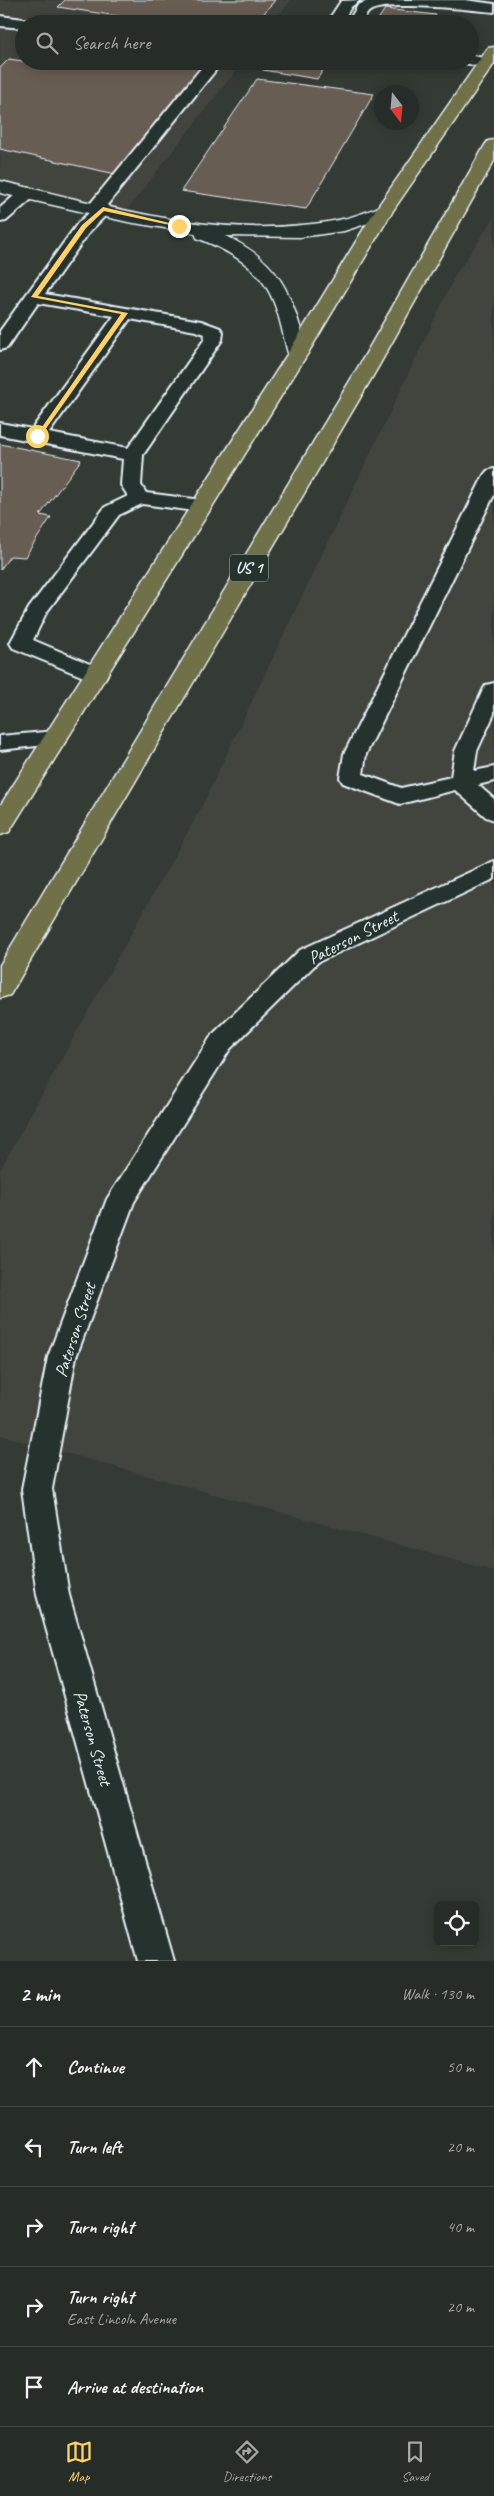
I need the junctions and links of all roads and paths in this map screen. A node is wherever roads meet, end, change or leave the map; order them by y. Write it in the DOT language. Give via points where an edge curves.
graph roads {
  1 [pos="353,0"];
  2 [pos="433,1"];
  3 [pos="494,8"];
  4 [pos="339,15"];
  5 [pos="359,15"];
  6 [pos="0,21"];
  7 [pos="15,23"];
  8 [pos="208,70"];
  9 [pos="476,70"];
  10 [pos="494,144"];
  11 [pos="0,187"];
  12 [pos="28,193"];
  13 [pos="100,208"];
  14 [pos="383,212"];
  15 [pos="0,217"];
  16 [pos="179,226"];
  17 [pos="34,297"];
  18 [pos="125,313"];
  19 [pos="0,344"];
  20 [pos="298,353"];
  21 [pos="0,428"];
  22 [pos="37,436"];
  23 [pos="132,455"];
  24 [pos="494,475"];
  25 [pos="139,498"];
  26 [pos="202,506"];
  27 [pos="96,675"];
  28 [pos="494,690"];
  29 [pos="56,738"];
  30 [pos="0,743"];
  31 [pos="494,774"];
  32 [pos="461,783"];
  33 [pos="494,812"];
  34 [pos="0,826"];
  35 [pos="494,869"];
  36 [pos="0,988"];
  37 [pos="156,1961"];
  1 -- 4 [label="lane"];
  2 -- 3 [label="lane"];
  2 -- 5 [label="lane" via="376,3 363,8"];
  6 -- 7 [label="lane"];
  8 -- 13 [label="lane"];
  9 -- 14 [label="highway"];
  10 -- 36 [label="highway, US 1" via="362,378"];
  11 -- 12 [label="street"];
  12 -- 13 [label="street"];
  12 -- 15 [label="lane"];
  13 -- 16 [label="street"];
  13 -- 17 [label="lane"];
  14 -- 16 [label="street" via="344,225 284,231 230,231"];
  14 -- 20 [label="highway"];
  16 -- 20 [label="street" via="239,252 252,260 272,281 279,292"];
  17 -- 18 [label="lane"];
  17 -- 19 [label="lane"];
  18 -- 22 [label="lane"];
  18 -- 23 [label="lane" via="201,326 214,332 213,340"];
  20 -- 26 [label="highway"];
  21 -- 22 [label="lane"];
  22 -- 23 [label="lane"];
  23 -- 25 [label="lane" via="131,485"];
  24 -- 32 [label="lane" via="355,754 351,778 400,796"];
  25 -- 26 [label="lane"];
  25 -- 27 [label="lane" via="112,511 36,612 21,643"];
  26 -- 27 [label="highway"];
  27 -- 29 [label="highway"];
  28 -- 32 [label="lane" via="466,751"];
  29 -- 30 [label="lane"];
  29 -- 34 [label="highway"];
  31 -- 32 [label="lane"];
  32 -- 33 [label="lane"];
  35 -- 37 [label="lane, Paterson Street" via="309,956 222,1042 121,1199 62,1357 36,1489 51,1585"];
}
